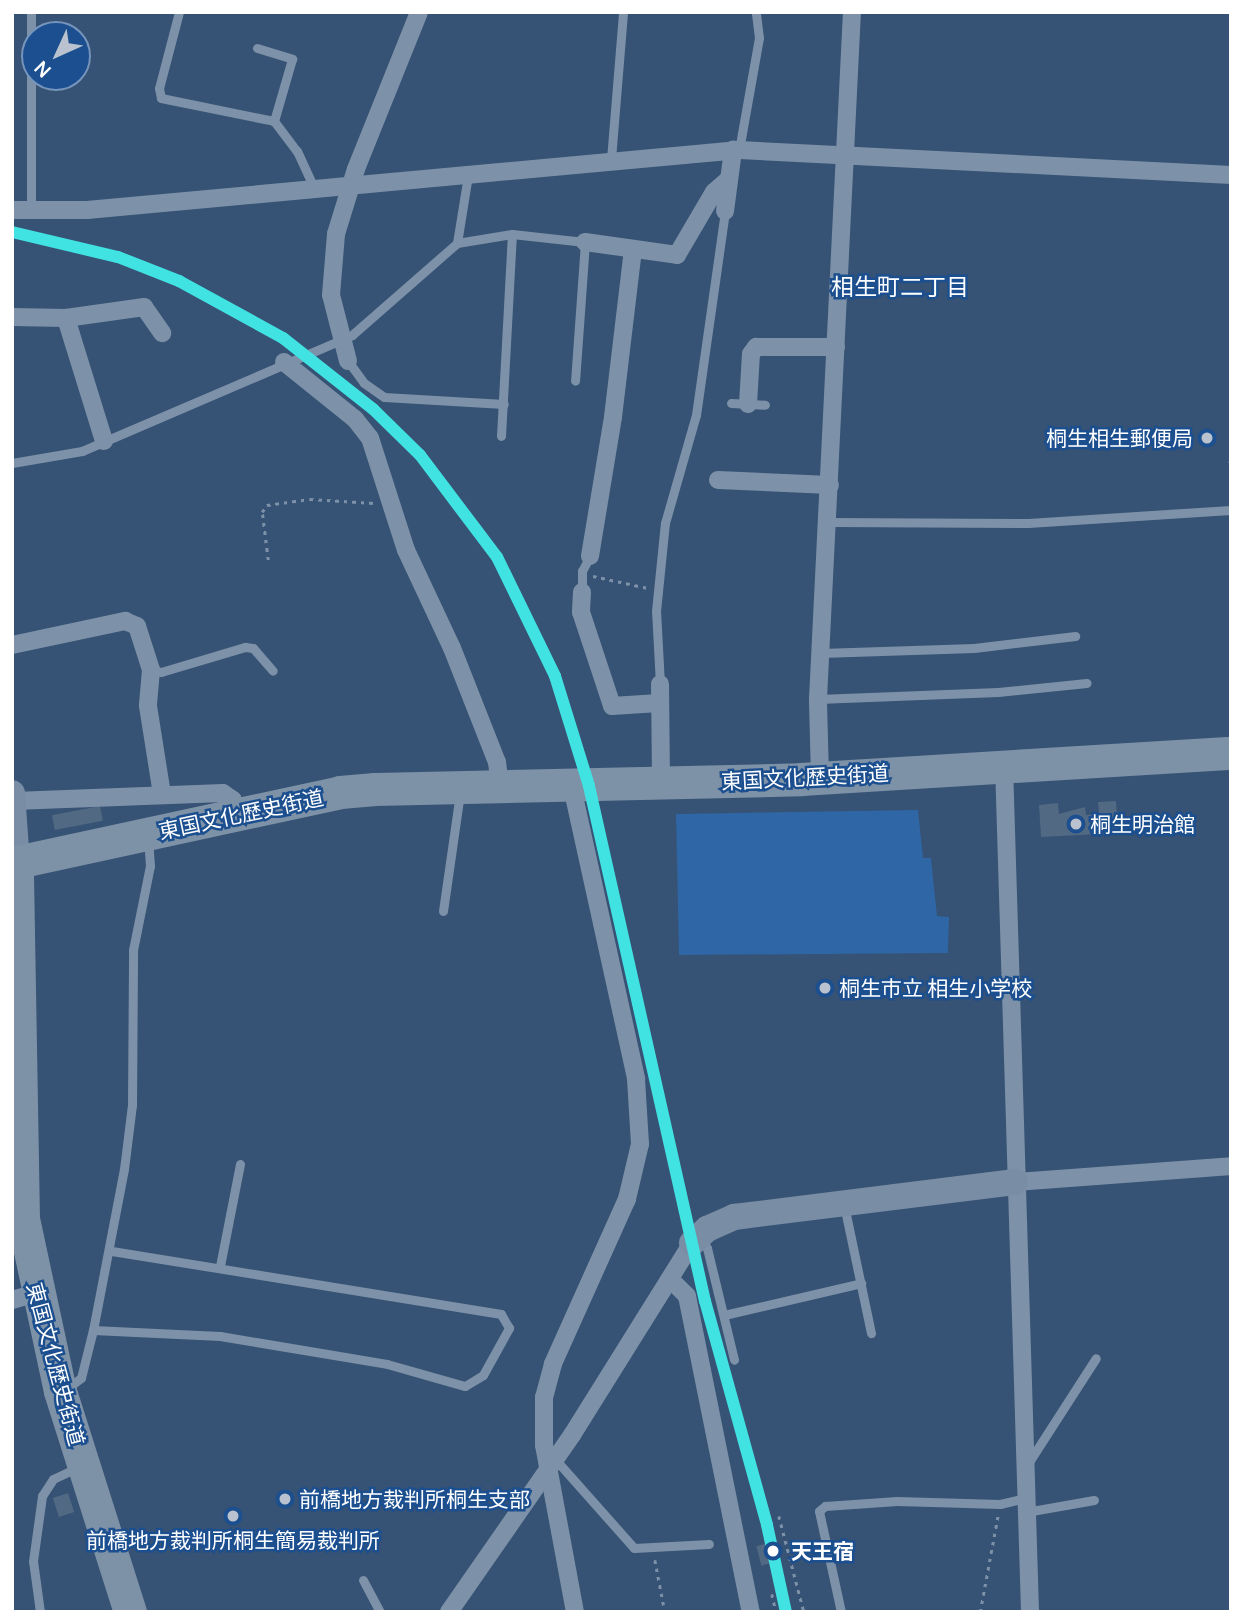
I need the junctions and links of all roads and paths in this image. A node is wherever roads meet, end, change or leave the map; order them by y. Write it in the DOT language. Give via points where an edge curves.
graph roads {
  1 [pos="31,12"];
  2 [pos="179,12"];
  3 [pos="419,12"];
  4 [pos="623,12"];
  5 [pos="756,12"];
  6 [pos="852,12"];
  7 [pos="257,48"];
  8 [pos="274,121"];
  9 [pos="736,150"];
  10 [pos="845,156"];
  11 [pos="611,159"];
  12 [pos="468,175"];
  13 [pos="1231,175"];
  14 [pos="729,179"];
  15 [pos="350,187"];
  16 [pos="315,190"];
  17 [pos="12,210"];
  18 [pos="31,211"];
  19 [pos="725,211"];
  20 [pos="512,234"];
  21 [pos="585,242"];
  22 [pos="457,243"];
  23 [pos="633,250"];
  24 [pos="12,317"];
  25 [pos="66,318"];
  26 [pos="162,333"];
  27 [pos="340,342"];
  28 [pos="836,347"];
  29 [pos="348,361"];
  30 [pos="284,362"];
  31 [pos="575,381"];
  32 [pos="504,404"];
  33 [pos="748,404"];
  34 [pos="502,436"];
  35 [pos="104,440"];
  36 [pos="12,463"];
  37 [pos="718,480"];
  38 [pos="830,485"];
  39 [pos="391,500"];
  40 [pos="1231,510"];
  41 [pos="828,522"];
  42 [pos="590,556"];
  43 [pos="268,560"];
  44 [pos="658,588"];
  45 [pos="582,592"];
  46 [pos="1075,636"];
  47 [pos="12,645"];
  48 [pos="821,653"];
  49 [pos="151,670"];
  50 [pos="273,671"];
  51 [pos="1087,683"];
  52 [pos="660,684"];
  53 [pos="818,699"];
  54 [pos="659,703"];
  55 [pos="1231,753"];
  56 [pos="1004,765"];
  57 [pos="806,775"];
  58 [pos="661,783"];
  59 [pos="572,787"];
  60 [pos="460,788"];
  61 [pos="500,788"];
  62 [pos="162,794"];
  63 [pos="13,797"];
  64 [pos="793,797"];
  65 [pos="238,816"];
  66 [pos="147,835"];
  67 [pos="17,862"];
  68 [pos="443,911"];
  69 [pos="240,1164"];
  70 [pos="1231,1166"];
  71 [pos="1015,1182"];
  72 [pos="844,1202"];
  73 [pos="695,1240"];
  74 [pos="110,1251"];
  75 [pos="220,1266"];
  76 [pos="670,1279"];
  77 [pos="861,1283"];
  78 [pos="24,1296"];
  79 [pos="724,1315"];
  80 [pos="93,1330"];
  81 [pos="871,1333"];
  82 [pos="1096,1359"];
  83 [pos="734,1360"];
  84 [pos="60,1391"];
  85 [pos="551,1462"];
  86 [pos="83,1466"];
  87 [pos="1026,1466"];
  88 [pos="1094,1500"];
  89 [pos="1000,1504"];
  90 [pos="1026,1505"];
  91 [pos="779,1516"];
  92 [pos="709,1544"];
  93 [pos="653,1550"];
  94 [pos="363,1580"];
  95 [pos="772,1594"];
  96 [pos="40,1612"];
  97 [pos="130,1612"];
  98 [pos="380,1612"];
  99 [pos="449,1612"];
  100 [pos="575,1612"];
  101 [pos="665,1612"];
  102 [pos="751,1612"];
  103 [pos="776,1612"];
  104 [pos="804,1612"];
  105 [pos="841,1612"];
  106 [pos="980,1612"];
  107 [pos="1030,1612"];
  1 -- 18 [label="lane"];
  2 -- 8 [label="lane" via="159,88 161,98"];
  3 -- 15 [label="street"];
  4 -- 11 [label="lane"];
  5 -- 9 [label="lane" via="759,38"];
  6 -- 10 [label="street"];
  7 -- 8 [label="lane" via="292,59"];
  8 -- 16 [label="lane" via="297,151"];
  9 -- 10 [label="street"];
  9 -- 11 [label="street"];
  9 -- 14 [label="street"];
  10 -- 13 [label="street"];
  10 -- 28 [label="street"];
  11 -- 12 [label="street"];
  12 -- 15 [label="street"];
  12 -- 22 [label="lane"];
  14 -- 19 [label="street"];
  14 -- 23 [label="street" via="714,191 677,255"];
  15 -- 16 [label="street"];
  15 -- 27 [label="street" via="336,234 331,274"];
  16 -- 18 [label="street"];
  17 -- 18 [label="street"];
  19 -- 44 [label="lane" via="696,415 665,523"];
  20 -- 21 [label="lane"];
  20 -- 22 [label="lane"];
  20 -- 32 [label="lane"];
  21 -- 23 [label="street"];
  21 -- 31 [label="lane"];
  22 -- 27 [label="lane"];
  23 -- 42 [label="street"];
  24 -- 25 [label="street"];
  25 -- 26 [label="street" via="144,307"];
  25 -- 35 [label="street"];
  27 -- 29 [label="street"];
  27 -- 30 [label="lane"];
  28 -- 33 [label="street" via="756,346 751,354"];
  28 -- 38 [label="street"];
  29 -- 32 [label="lane" via="364,383 384,397"];
  30 -- 35 [label="lane"];
  30 -- 39 [label="street" via="363,428"];
  32 -- 34 [label="lane"];
  35 -- 36 [label="lane" via="82,451"];
  37 -- 38 [label="street"];
  38 -- 41 [label="street"];
  39 -- 43 [label="path" via="367,504 310,499 267,505 262,512"];
  39 -- 61 [label="street" via="406,550 452,648 497,762"];
  40 -- 41 [label="lane" via="1041,523"];
  41 -- 48 [label="street"];
  42 -- 45 [label="lane" via="582,571"];
  44 -- 45 [label="path" via="591,575 588,590"];
  44 -- 52 [label="lane" via="656,673"];
  45 -- 54 [label="street" via="580,612 612,706"];
  46 -- 48 [label="lane" via="974,648"];
  47 -- 49 [label="street" via="132,622"];
  48 -- 53 [label="street"];
  49 -- 50 [label="lane" via="161,672 245,647 253,648"];
  49 -- 62 [label="street" via="148,706"];
  51 -- 53 [label="lane" via="998,692"];
  52 -- 54 [label="street"];
  53 -- 57 [label="street"];
  54 -- 58 [label="street"];
  55 -- 56 [label="highway, 東国文化歴史街道"];
  56 -- 57 [label="highway, 東国文化歴史街道"];
  56 -- 71 [label="street"];
  57 -- 58 [label="highway, 東国文化歴史街道"];
  57 -- 64 [label="path, bridge"];
  58 -- 59 [label="highway, 東国文化歴史街道"];
  59 -- 61 [label="highway, 東国文化歴史街道"];
  59 -- 85 [label="street" via="639,1110 637,1169 547,1381 543,1414"];
  60 -- 61 [label="highway, 東国文化歴史街道"];
  60 -- 65 [label="highway, 東国文化歴史街道" via="340,792"];
  60 -- 68 [label="lane" via="460,816"];
  62 -- 63 [label="street"];
  62 -- 65 [label="street" via="223,793 233,800"];
  63 -- 67 [label="street"];
  65 -- 66 [label="highway, 東国文化歴史街道"];
  66 -- 67 [label="highway, 東国文化歴史街道"];
  66 -- 74 [label="lane" via="150,866 133,950 132,1105"];
  67 -- 78 [label="highway, 東国文化歴史街道"];
  69 -- 75 [label="lane"];
  70 -- 71 [label="street"];
  71 -- 72 [label="street"];
  71 -- 87 [label="street"];
  72 -- 73 [label="street" via="734,1217"];
  72 -- 77 [label="lane"];
  73 -- 76 [label="street"];
  73 -- 79 [label="lane" via="708,1248"];
  74 -- 75 [label="lane"];
  74 -- 80 [label="lane"];
  75 -- 80 [label="lane" via="501,1314 509,1328 484,1376 465,1386 387,1364 220,1336"];
  76 -- 85 [label="street"];
  76 -- 102 [label="street" via="687,1296"];
  77 -- 79 [label="lane"];
  77 -- 81 [label="lane"];
  78 -- 84 [label="highway, 東国文化歴史街道"];
  79 -- 83 [label="lane"];
  80 -- 84 [label="lane" via="81,1377"];
  82 -- 87 [label="lane"];
  84 -- 86 [label="highway, 東国文化歴史街道"];
  85 -- 93 [label="lane" via="634,1548"];
  85 -- 99 [label="street"];
  85 -- 100 [label="street"];
  86 -- 96 [label="lane" via="52,1479 42,1496 33,1561"];
  86 -- 97 [label="highway, 東国文化歴史街道"];
  87 -- 90 [label="street"];
  88 -- 90 [label="lane"];
  89 -- 90 [label="lane"];
  89 -- 105 [label="lane" via="897,1501 825,1506 819,1511"];
  89 -- 106 [label="path"];
  90 -- 107 [label="street"];
  91 -- 104 [label="path"];
  92 -- 93 [label="lane"];
  93 -- 101 [label="path"];
  94 -- 98 [label="lane"];
  95 -- 103 [label="path"];
}
